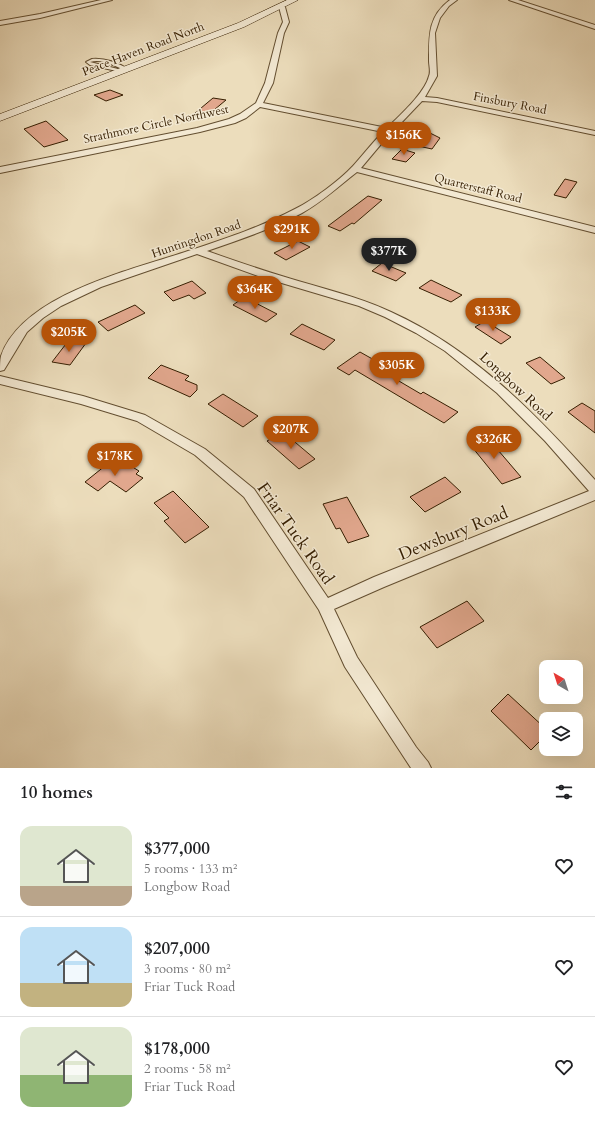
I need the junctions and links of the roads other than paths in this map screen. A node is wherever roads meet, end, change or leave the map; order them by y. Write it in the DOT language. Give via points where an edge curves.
graph roads {
  1 [pos="109,0"];
  2 [pos="294,0"];
  3 [pos="454,0"];
  4 [pos="512,0"];
  5 [pos="94,2"];
  6 [pos="282,6"];
  7 [pos="0,23"];
  8 [pos="595,27"];
  9 [pos="124,70"];
  10 [pos="420,99"];
  11 [pos="259,104"];
  12 [pos="0,118"];
  13 [pos="389,131"];
  14 [pos="595,133"];
  15 [pos="0,170"];
  16 [pos="355,170"];
  17 [pos="595,230"];
  18 [pos="200,252"];
  19 [pos="0,367"];
  20 [pos="0,380"];
  21 [pos="595,489"];
  22 [pos="595,494"];
  23 [pos="325,606"];
  24 [pos="422,768"];
  1 -- 5 [label="street"];
  2 -- 6 [label="main road, Peace Haven Road North"];
  3 -- 10 [label="street, Huntingdon Road" via="437,18 432,34 433,76"];
  4 -- 8 [label="street"];
  5 -- 7 [label="street"];
  6 -- 9 [label="main road, Peace Haven Road North" via="234,28"];
  6 -- 11 [label="street, Strathmore Circle Northwest" via="286,22 269,83"];
  9 -- 9 [label="lane" via="91,64 88,62 98,59"];
  9 -- 12 [label="main road, Peace Haven Road North"];
  10 -- 13 [label="street, Huntingdon Road"];
  10 -- 14 [label="street, Finsbury Road" via="438,100"];
  11 -- 13 [label="street"];
  11 -- 15 [label="street, Strathmore Circle Northwest" via="238,119 218,125"];
  13 -- 16 [label="street, Huntingdon Road"];
  16 -- 17 [label="street, Quarterstaff Road"];
  16 -- 18 [label="street, Huntingdon Road" via="299,211"];
  18 -- 19 [label="street, Huntingdon Road" via="97,285 61,302 23,331"];
  18 -- 21 [label="street, Longbow Road" via="390,315 446,346 494,383 562,451"];
  20 -- 23 [label="street, Friar Tuck Road" via="83,400 140,418 200,452 249,493"];
  22 -- 23 [label="street, Dewsbury Road"];
  23 -- 24 [label="street, Friar Tuck Road" via="351,662 410,754"];
}
